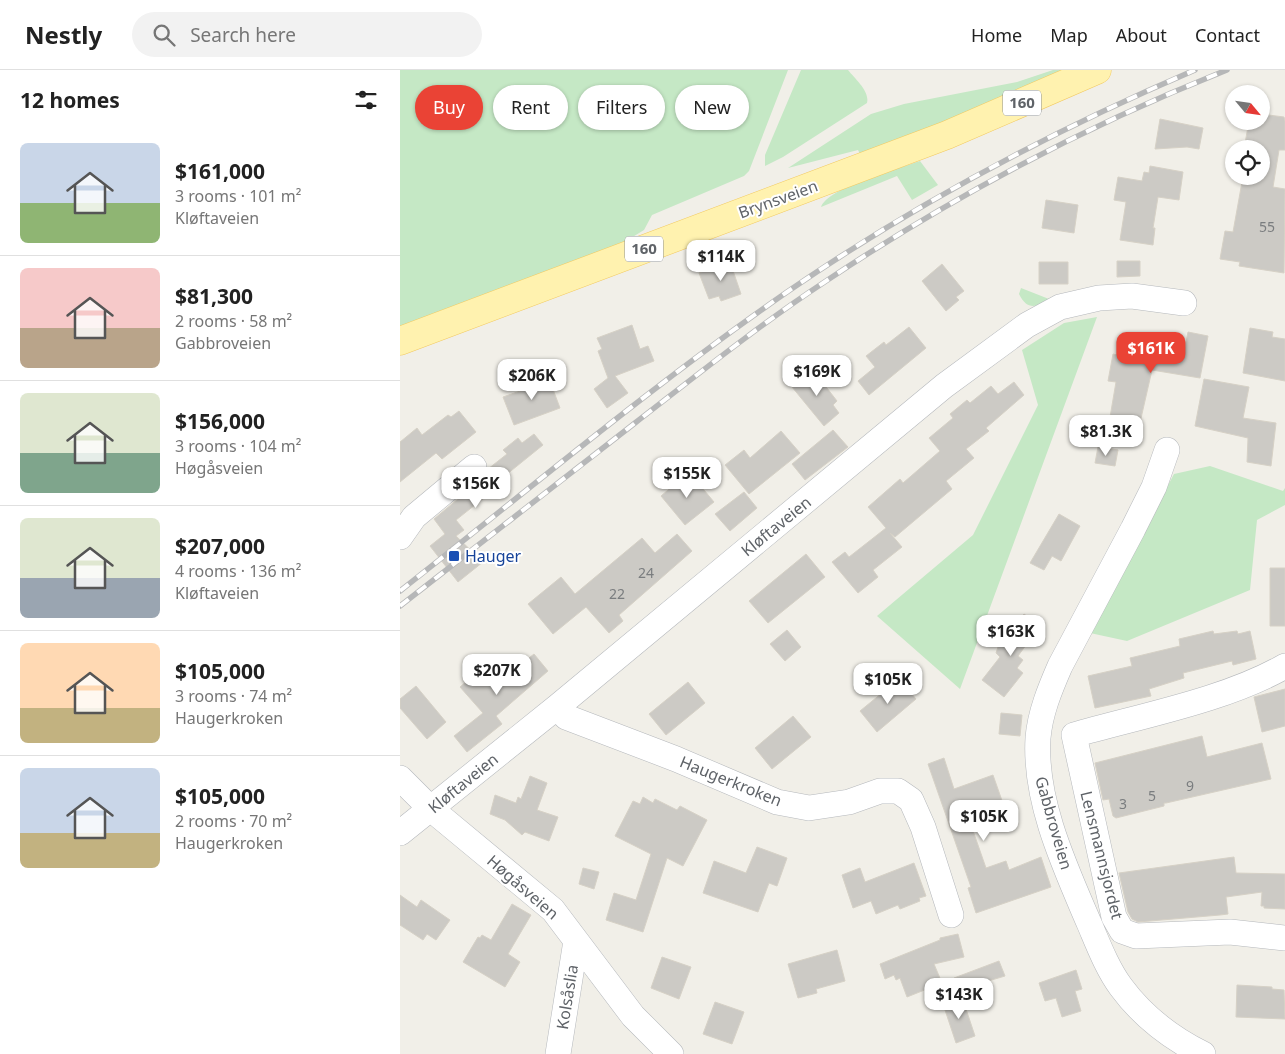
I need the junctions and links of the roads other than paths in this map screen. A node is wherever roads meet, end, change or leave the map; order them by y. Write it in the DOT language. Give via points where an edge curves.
graph roads {
  1 [pos="1097,70"];
  2 [pos="1184,302"];
  3 [pos="400,341"];
  4 [pos="1167,450"];
  5 [pos="474,466"];
  6 [pos="400,537"];
  7 [pos="1285,666"];
  8 [pos="557,707"];
  9 [pos="1074,735"];
  10 [pos="1038,739"];
  11 [pos="400,778"];
  12 [pos="431,809"];
  13 [pos="400,833"];
  14 [pos="951,915"];
  15 [pos="1285,938"];
  16 [pos="576,941"];
  17 [pos="558,1054"];
  18 [pos="671,1054"];
  19 [pos="1202,1054"];
  1 -- 3 [label="main road, Brynsveien / 160" via="947,135"];
  2 -- 8 [label="street, Kløftaveien" via="1132,296 1099,298 1060,307 1027,325 944,386"];
  4 -- 10 [label="street, Gabbroveien" via="1154,487 1060,666 1040,720"];
  5 -- 6 [label="street" via="414,517"];
  7 -- 9 [label="street" via="1265,677 1196,701"];
  8 -- 12 [label="street, Kløftaveien"];
  8 -- 14 [label="street, Haugerkroken" via="566,718 778,802 809,808 849,802 880,791 898,791 911,800 923,827"];
  9 -- 10 [label="street"];
  9 -- 15 [label="street, Lensmannsjordet" via="1114,918 1122,931 1136,936 1230,932"];
  10 -- 19 [label="street, Gabbroveien" via="1039,771 1048,815 1102,954 1121,987 1158,1027"];
  11 -- 12 [label="street, Høgåsveien"];
  12 -- 13 [label="street, Kløftaveien"];
  12 -- 16 [label="street, Høgåsveien" via="546,904"];
  16 -- 17 [label="street, Kolsåslia"];
  16 -- 18 [label="street, Høgåsveien" via="633,1016"];
}
